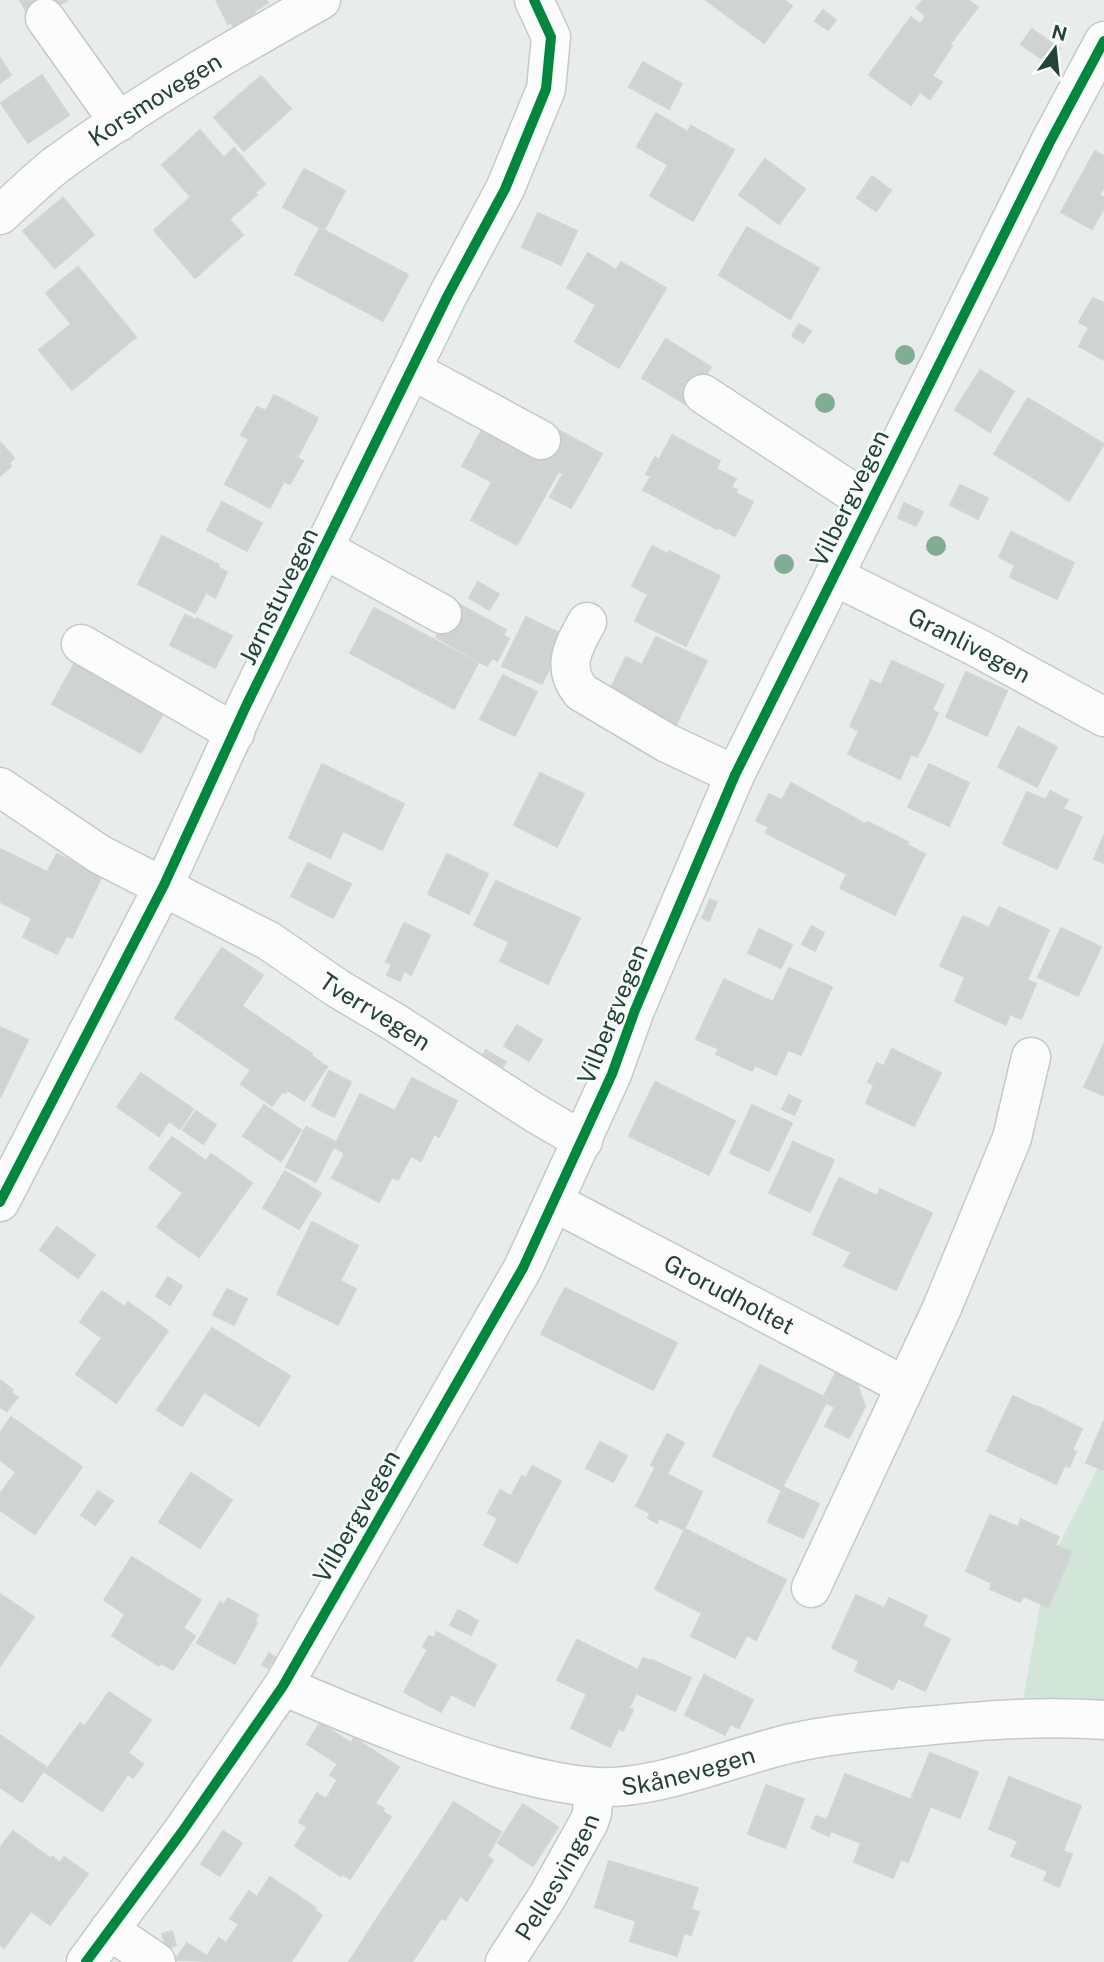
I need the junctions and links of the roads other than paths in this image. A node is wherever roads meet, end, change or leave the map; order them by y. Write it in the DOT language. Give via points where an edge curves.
graph roads {
  1 [pos="320,0"];
  2 [pos="534,0"];
  3 [pos="45,18"];
  4 [pos="1104,41"];
  5 [pos="119,122"];
  6 [pos="0,215"];
  7 [pos="412,370"];
  8 [pos="703,394"];
  9 [pos="541,440"];
  10 [pos="869,503"];
  11 [pos="324,549"];
  12 [pos="834,576"];
  13 [pos="442,614"];
  14 [pos="587,622"];
  15 [pos="81,644"];
  16 [pos="1104,717"];
  17 [pos="235,733"];
  18 [pos="734,775"];
  19 [pos="0,787"];
  20 [pos="164,885"];
  21 [pos="1031,1057"];
  22 [pos="583,1141"];
  23 [pos="0,1202"];
  24 [pos="554,1202"];
  25 [pos="905,1386"];
  26 [pos="811,1588"];
  27 [pos="284,1686"];
  28 [pos="1104,1720"];
  29 [pos="594,1787"];
  30 [pos="108,1930"];
  31 [pos="86,1962"];
  32 [pos="156,1962"];
  33 [pos="505,1962"];
  1 -- 5 [label="street, Korsmovegen" via="211,62"];
  2 -- 7 [label="street, Jørnstuvegen" via="551,37 546,89 505,189"];
  3 -- 5 [label="street"];
  4 -- 10 [label="street, Vilbergvegen"];
  5 -- 6 [label="street, Korsmovegen" via="54,166"];
  7 -- 9 [label="street"];
  7 -- 11 [label="street, Jørnstuvegen"];
  8 -- 10 [label="street"];
  10 -- 12 [label="street, Vilbergvegen"];
  11 -- 13 [label="street"];
  11 -- 17 [label="street, Jørnstuvegen"];
  12 -- 16 [label="street, Granlivegen"];
  12 -- 18 [label="street, Vilbergvegen"];
  14 -- 18 [label="street" via="568,667 580,692 667,743"];
  15 -- 17 [label="street"];
  17 -- 20 [label="street, Jørnstuvegen"];
  18 -- 22 [label="street, Vilbergvegen"];
  19 -- 20 [label="street, Tverrvegen" via="99,854"];
  20 -- 22 [label="street, Tverrvegen" via="269,942"];
  20 -- 23 [label="street, Jørnstuvegen"];
  21 -- 25 [label="street" via="1012,1138"];
  22 -- 24 [label="street, Vilbergvegen"];
  24 -- 25 [label="street, Grorudholtet"];
  24 -- 27 [label="street, Vilbergvegen" via="491,1329"];
  25 -- 26 [label="street"];
  27 -- 29 [label="street, Skånevegen" via="454,1754 526,1776"];
  27 -- 30 [label="street, Vilbergvegen"];
  28 -- 29 [label="street, Skånevegen" via="973,1721 864,1732 795,1742 674,1776"];
  29 -- 33 [label="street, Pellesvingen" via="589,1822"];
  30 -- 31 [label="street, Vilbergvegen"];
  30 -- 32 [label="street"];
}
